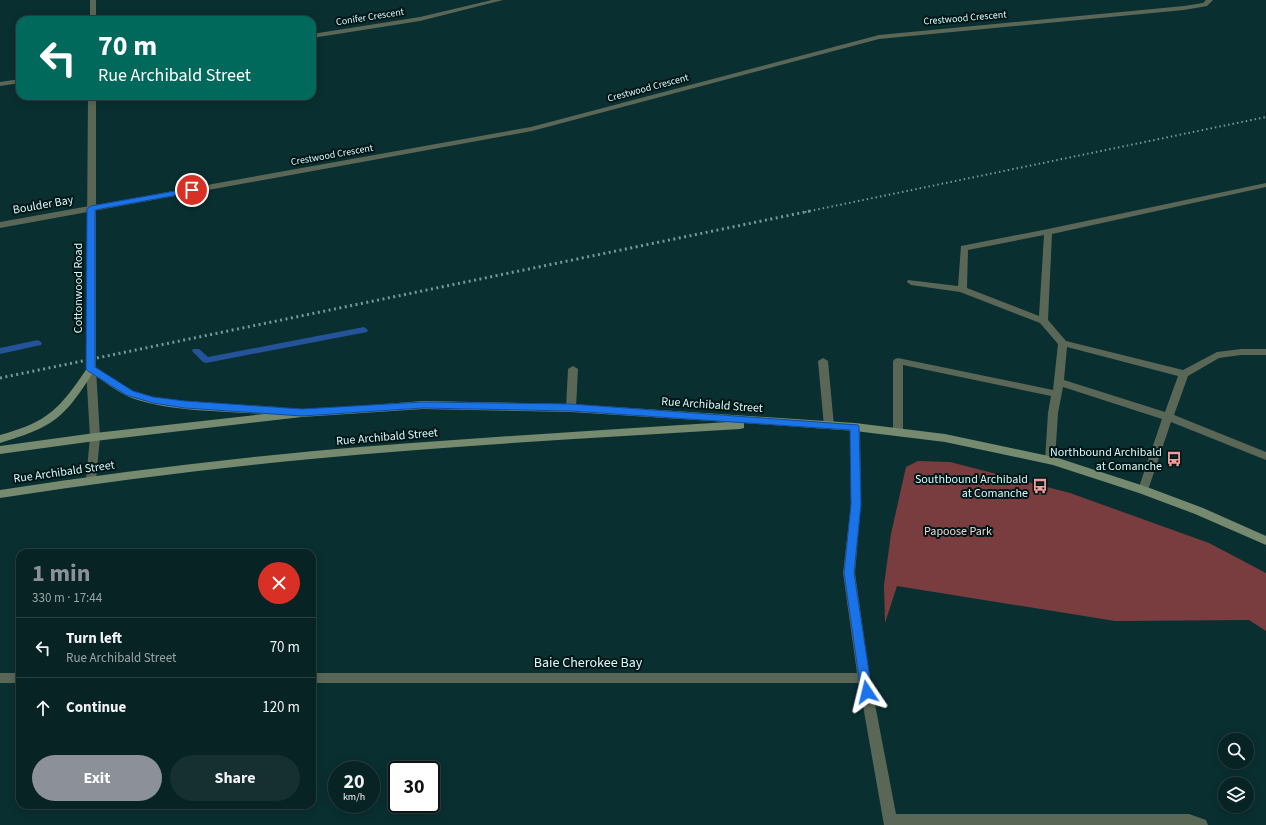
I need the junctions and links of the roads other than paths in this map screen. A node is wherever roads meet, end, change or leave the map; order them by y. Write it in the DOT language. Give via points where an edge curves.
graph roads {
  1 [pos="93,0"];
  2 [pos="500,0"];
  3 [pos="1210,0"];
  4 [pos="93,16"];
  5 [pos="316,35"];
  6 [pos="16,82"];
  7 [pos="0,84"];
  8 [pos="92,100"];
  9 [pos="1266,185"];
  10 [pos="91,209"];
  11 [pos="0,225"];
  12 [pos="1048,232"];
  13 [pos="911,282"];
  14 [pos="962,289"];
  15 [pos="1043,322"];
  16 [pos="1064,343"];
  17 [pos="1266,352"];
  18 [pos="823,361"];
  19 [pos="91,369"];
  20 [pos="574,369"];
  21 [pos="1184,374"];
  22 [pos="1059,382"];
  23 [pos="1057,394"];
  24 [pos="571,408"];
  25 [pos="302,413"];
  26 [pos="1168,417"];
  27 [pos="778,422"];
  28 [pos="829,426"];
  29 [pos="855,427"];
  30 [pos="898,432"];
  31 [pos="95,437"];
  32 [pos="0,439"];
  33 [pos="0,450"];
  34 [pos="1266,456"];
  35 [pos="1050,460"];
  36 [pos="91,480"];
  37 [pos="1143,490"];
  38 [pos="0,494"];
  39 [pos="1266,541"];
  40 [pos="0,678"];
  41 [pos="16,678"];
  42 [pos="316,678"];
  43 [pos="864,678"];
  44 [pos="890,823"];
  45 [pos="1201,825"];
  1 -- 4 [label="street"];
  2 -- 5 [label="street, Conifer Crescent" via="420,19"];
  3 -- 10 [label="street, Crestwood Crescent" via="1205,5 1184,8 879,38 532,129"];
  6 -- 7 [label="street"];
  8 -- 10 [label="street, Cottonwood Road"];
  9 -- 12 [label="street"];
  10 -- 11 [label="street, Boulder Bay"];
  10 -- 19 [label="street, Cottonwood Road"];
  12 -- 14 [label="street" via="964,248"];
  12 -- 15 [label="street"];
  13 -- 14 [label="street"];
  14 -- 15 [label="street"];
  15 -- 16 [label="street"];
  16 -- 21 [label="street"];
  16 -- 22 [label="street"];
  17 -- 21 [label="street" via="1217,355"];
  18 -- 28 [label="street"];
  19 -- 25 [label="main road" via="130,393 153,400 185,405"];
  19 -- 31 [label="street, Cottonwood Road"];
  19 -- 32 [label="main road" via="67,404 47,422"];
  20 -- 24 [label="street"];
  21 -- 26 [label="street"];
  22 -- 23 [label="street"];
  22 -- 26 [label="street"];
  23 -- 30 [label="street" via="898,361"];
  23 -- 35 [label="street"];
  24 -- 25 [label="main road, Rue Archibald Street" via="423,405"];
  24 -- 27 [label="main road, Rue Archibald Street"];
  25 -- 31 [label="main road, Rue Archibald Street"];
  26 -- 34 [label="street"];
  26 -- 37 [label="street"];
  27 -- 28 [label="main road, Rue Archibald Street"];
  27 -- 36 [label="main road, Rue Archibald Street" via="412,447 253,461"];
  28 -- 29 [label="main road, Rue Archibald Street"];
  29 -- 30 [label="main road, Rue Archibald Street"];
  29 -- 43 [label="street" via="856,504 849,573"];
  30 -- 35 [label="main road, Rue Archibald Street" via="945,438"];
  31 -- 33 [label="main road, Rue Archibald Street"];
  31 -- 36 [label="street, Cottonwood Road"];
  35 -- 37 [label="main road, Rue Archibald Street"];
  36 -- 38 [label="main road, Rue Archibald Street"];
  37 -- 39 [label="main road, Rue Archibald Street" via="1199,511"];
  40 -- 41 [label="street"];
  42 -- 43 [label="street, Baie Cherokee Bay"];
  43 -- 44 [label="street"];
  44 -- 45 [label="street" via="1189,821"];
}
